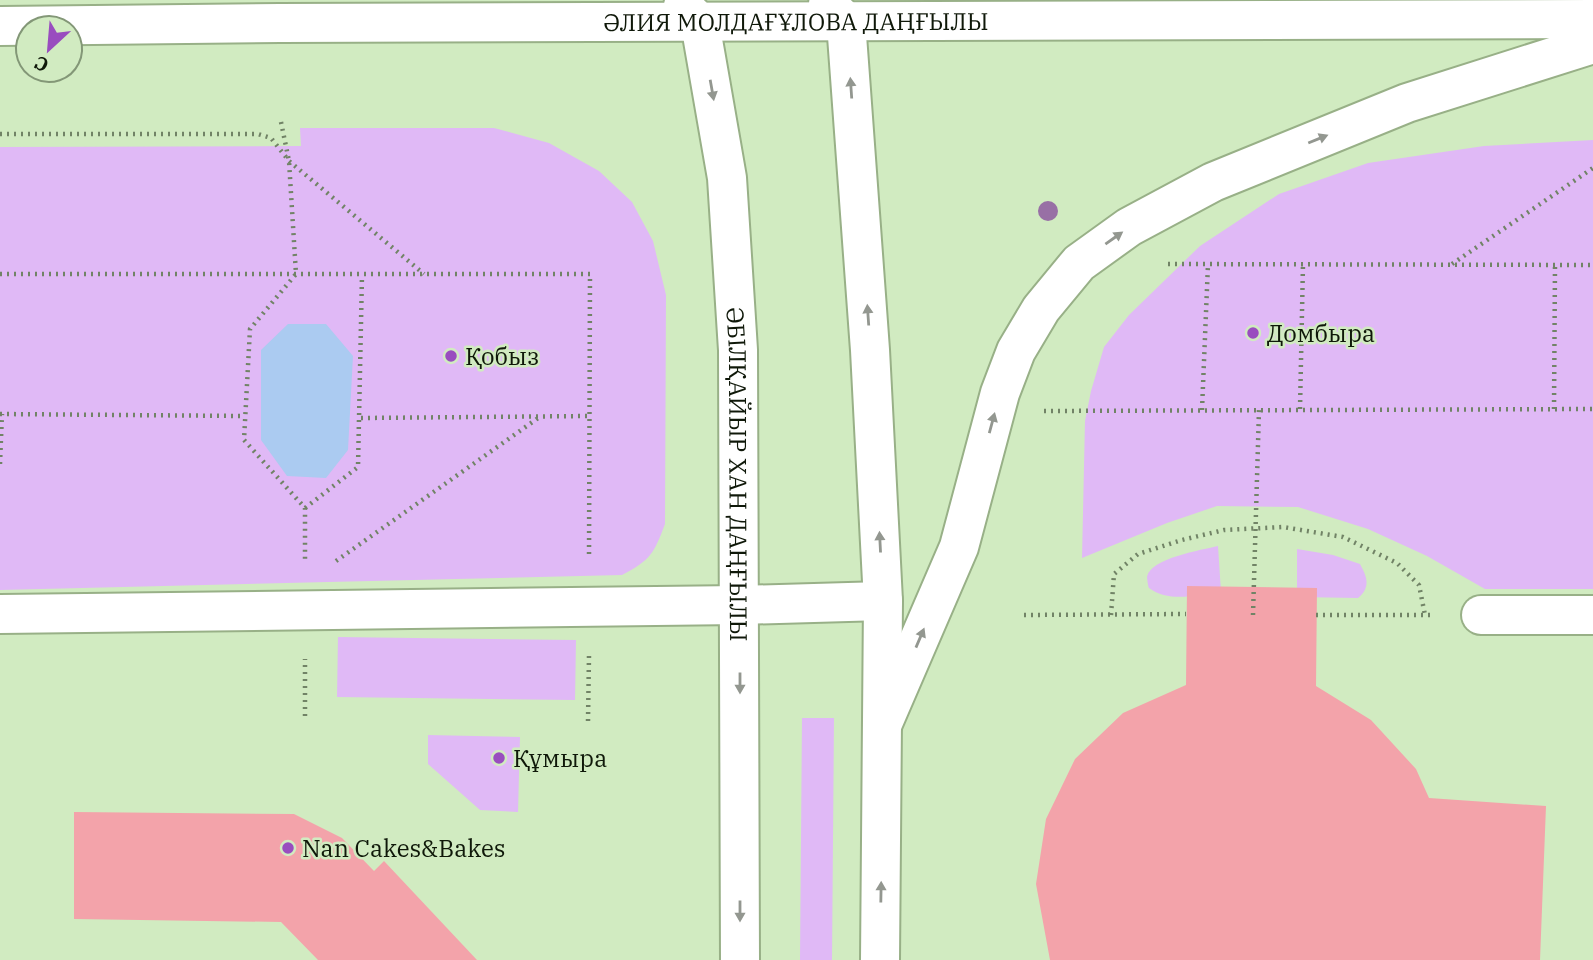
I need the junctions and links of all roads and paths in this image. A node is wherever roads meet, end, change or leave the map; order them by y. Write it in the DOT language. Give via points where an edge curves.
graph roads {
  1 [pos="689,11"];
  2 [pos="835,11"];
  3 [pos="1593,19"];
  4 [pos="0,26"];
  5 [pos="1593,44"];
  6 [pos="281,122"];
  7 [pos="0,134"];
  8 [pos="289,161"];
  9 [pos="1593,168"];
  10 [pos="1168,264"];
  11 [pos="1208,264"];
  12 [pos="1303,264"];
  13 [pos="1451,264"];
  14 [pos="1555,265"];
  15 [pos="1593,265"];
  16 [pos="0,274"];
  17 [pos="296,274"];
  18 [pos="362,275"];
  19 [pos="424,275"];
  20 [pos="1300,409"];
  21 [pos="1554,409"];
  22 [pos="1593,409"];
  23 [pos="1202,410"];
  24 [pos="1259,410"];
  25 [pos="1042,411"];
  26 [pos="1,414"];
  27 [pos="245,416"];
  28 [pos="541,416"];
  29 [pos="590,416"];
  30 [pos="361,418"];
  31 [pos="0,464"];
  32 [pos="305,508"];
  33 [pos="1255,528"];
  34 [pos="305,597"];
  35 [pos="883,601"];
  36 [pos="740,605"];
  37 [pos="589,607"];
  38 [pos="0,614"];
  39 [pos="1186,614"];
  40 [pos="1425,614"];
  41 [pos="1024,615"];
  42 [pos="1111,615"];
  43 [pos="1253,615"];
  44 [pos="1317,615"];
  45 [pos="1481,615"];
  46 [pos="1593,615"];
  47 [pos="305,716"];
  48 [pos="588,721"];
  49 [pos="883,723"];
  50 [pos="740,960"];
  51 [pos="880,960"];
  1 -- 2 [label="main road, ӘЛИЯ МОЛДАҒҰЛОВА ДАҢҒЫЛЫ"];
  1 -- 4 [label="main road, ӘЛИЯ МОЛДАҒҰЛОВА ДАҢҒЫЛЫ"];
  1 -- 36 [label="main road, ӘБІЛҚАЙЫР ХАН ДАҢҒЫЛЫ, one-way" via="727,178 738,350"];
  2 -- 3 [label="main road, ӘЛИЯ МОЛДАҒҰЛОВА ДАҢҒЫЛЫ"];
  35 -- 2 [label="main road, one-way" via="870,350"];
  49 -- 5 [label="main road, one-way" via="959,547 1000,393 1016,351 1041,309 1079,263 1129,227 1213,182 1407,103"];
  6 -- 8 [label="path"];
  7 -- 8 [label="path" via="258,134 271,138"];
  8 -- 17 [label="path"];
  8 -- 19 [label="path"];
  9 -- 13 [label="path"];
  10 -- 11 [label="path"];
  11 -- 12 [label="path"];
  11 -- 23 [label="path"];
  12 -- 13 [label="path"];
  12 -- 20 [label="path"];
  13 -- 14 [label="path"];
  14 -- 15 [label="path"];
  14 -- 21 [label="path"];
  16 -- 17 [label="path"];
  17 -- 18 [label="path"];
  17 -- 27 [label="path" via="250,329"];
  18 -- 19 [label="path"];
  18 -- 30 [label="path"];
  19 -- 29 [label="path" via="590,274"];
  20 -- 21 [label="path"];
  20 -- 24 [label="path"];
  21 -- 22 [label="path"];
  23 -- 24 [label="path"];
  23 -- 25 [label="path"];
  24 -- 33 [label="path"];
  26 -- 27 [label="path"];
  26 -- 31 [label="path"];
  27 -- 32 [label="path" via="244,440"];
  28 -- 29 [label="path"];
  28 -- 30 [label="path"];
  28 -- 34 [label="path"];
  29 -- 37 [label="path"];
  30 -- 32 [label="path" via="358,467"];
  32 -- 34 [label="path"];
  33 -- 40 [label="path" via="1283,527 1343,537 1397,563 1419,584"];
  33 -- 42 [label="path" via="1224,530 1138,554 1114,574"];
  33 -- 43 [label="path"];
  34 -- 37 [label="main road"];
  34 -- 38 [label="main road"];
  34 -- 47 [label="path"];
  35 -- 36 [label="main road"];
  35 -- 49 [label="main road"];
  36 -- 37 [label="main road"];
  36 -- 50 [label="main road, ӘБІЛҚАЙЫР ХАН ДАҢҒЫЛЫ, one-way"];
  37 -- 48 [label="path"];
  39 -- 42 [label="path"];
  40 -- 44 [label="path"];
  40 -- 45 [label="path"];
  41 -- 42 [label="path"];
  45 -- 46 [label="main road"];
  51 -- 49 [label="main road, one-way"];
}
